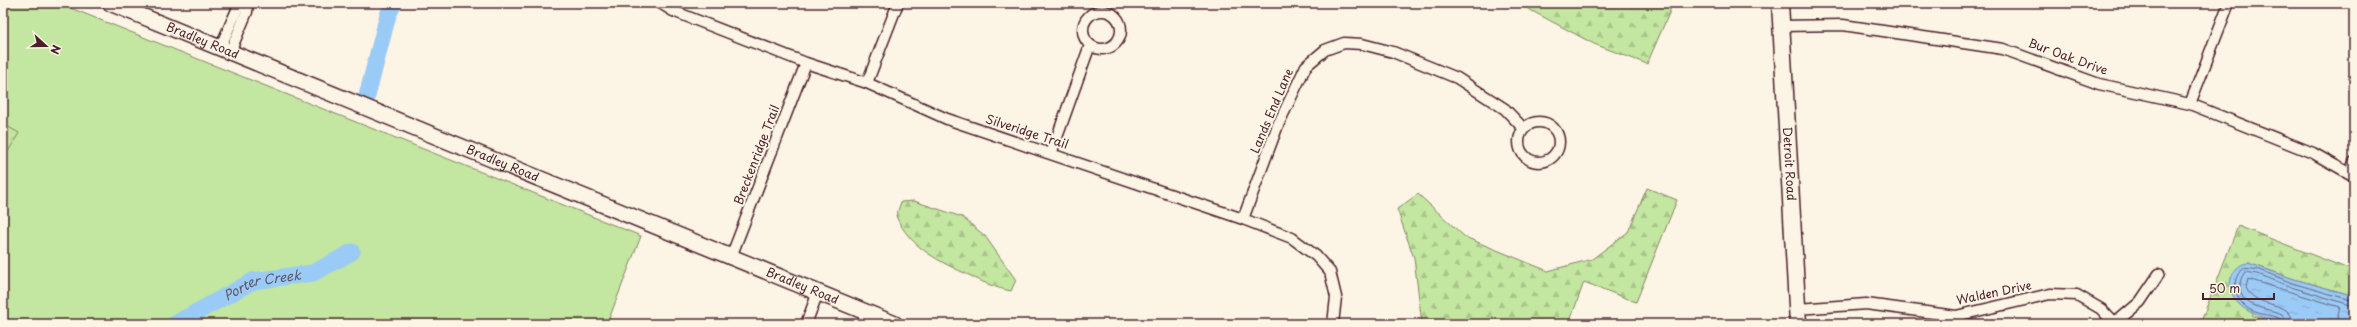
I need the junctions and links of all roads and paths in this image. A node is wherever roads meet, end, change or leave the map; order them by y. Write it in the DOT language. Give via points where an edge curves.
graph roads {
  1 [pos="110,3"];
  2 [pos="240,3"];
  3 [pos="248,3"];
  4 [pos="660,3"];
  5 [pos="898,3"];
  6 [pos="1780,3"];
  7 [pos="2229,3"];
  8 [pos="2238,3"];
  9 [pos="1781,26"];
  10 [pos="1090,45"];
  11 [pos="225,50"];
  12 [pos="806,63"];
  13 [pos="867,83"];
  14 [pos="2190,104"];
  15 [pos="1524,129"];
  16 [pos="1050,154"];
  17 [pos="2354,162"];
  18 [pos="2352,174"];
  19 [pos="1243,219"];
  20 [pos="731,257"];
  21 [pos="2159,274"];
  22 [pos="818,292"];
  23 [pos="1797,316"];
  24 [pos="806,324"];
  25 [pos="895,324"];
  26 [pos="1333,324"];
  27 [pos="2114,324"];
  1 -- 11 [label="street, Bradley Road"];
  2 -- 11 [label="street"];
  3 -- 11 [label="street" via="246,12"];
  4 -- 12 [label="street, Silveridge Trail" via="673,11"];
  5 -- 13 [label="street"];
  6 -- 9 [label="main road, Detroit Road"];
  7 -- 8 [label="street"];
  7 -- 14 [label="street"];
  9 -- 14 [label="street, Bur Oak Drive" via="1843,25 1995,47 2099,84"];
  9 -- 23 [label="main road, Detroit Road"];
  10 -- 16 [label="street"];
  11 -- 20 [label="street, Bradley Road"];
  12 -- 13 [label="street, Silveridge Trail"];
  12 -- 20 [label="street, Breckenridge Trail"];
  13 -- 16 [label="street, Silveridge Trail" via="947,119"];
  14 -- 18 [label="street, Bur Oak Drive" via="2314,153"];
  15 -- 15 [label="street" via="1529,124 1542,122 1555,128 1560,141 1556,154 1551,159 1539,163 1526,158 1519,147 1520,134"];
  15 -- 19 [label="street, Lands End Lane" via="1505,110 1457,78 1393,52 1362,44 1344,43 1325,50 1306,66 1278,125"];
  16 -- 19 [label="street, Silveridge Trail"];
  17 -- 18 [label="street"];
  19 -- 26 [label="street, Silveridge Trail" via="1292,238 1316,256 1330,272 1336,297"];
  20 -- 22 [label="street, Bradley Road"];
  21 -- 27 [label="street" via="2140,302"];
  22 -- 24 [label="street"];
  22 -- 25 [label="street, Bradley Road"];
  23 -- 27 [label="street, Walden Drive" via="1866,304 1956,316 2050,294 2077,295 2101,309"];
}
